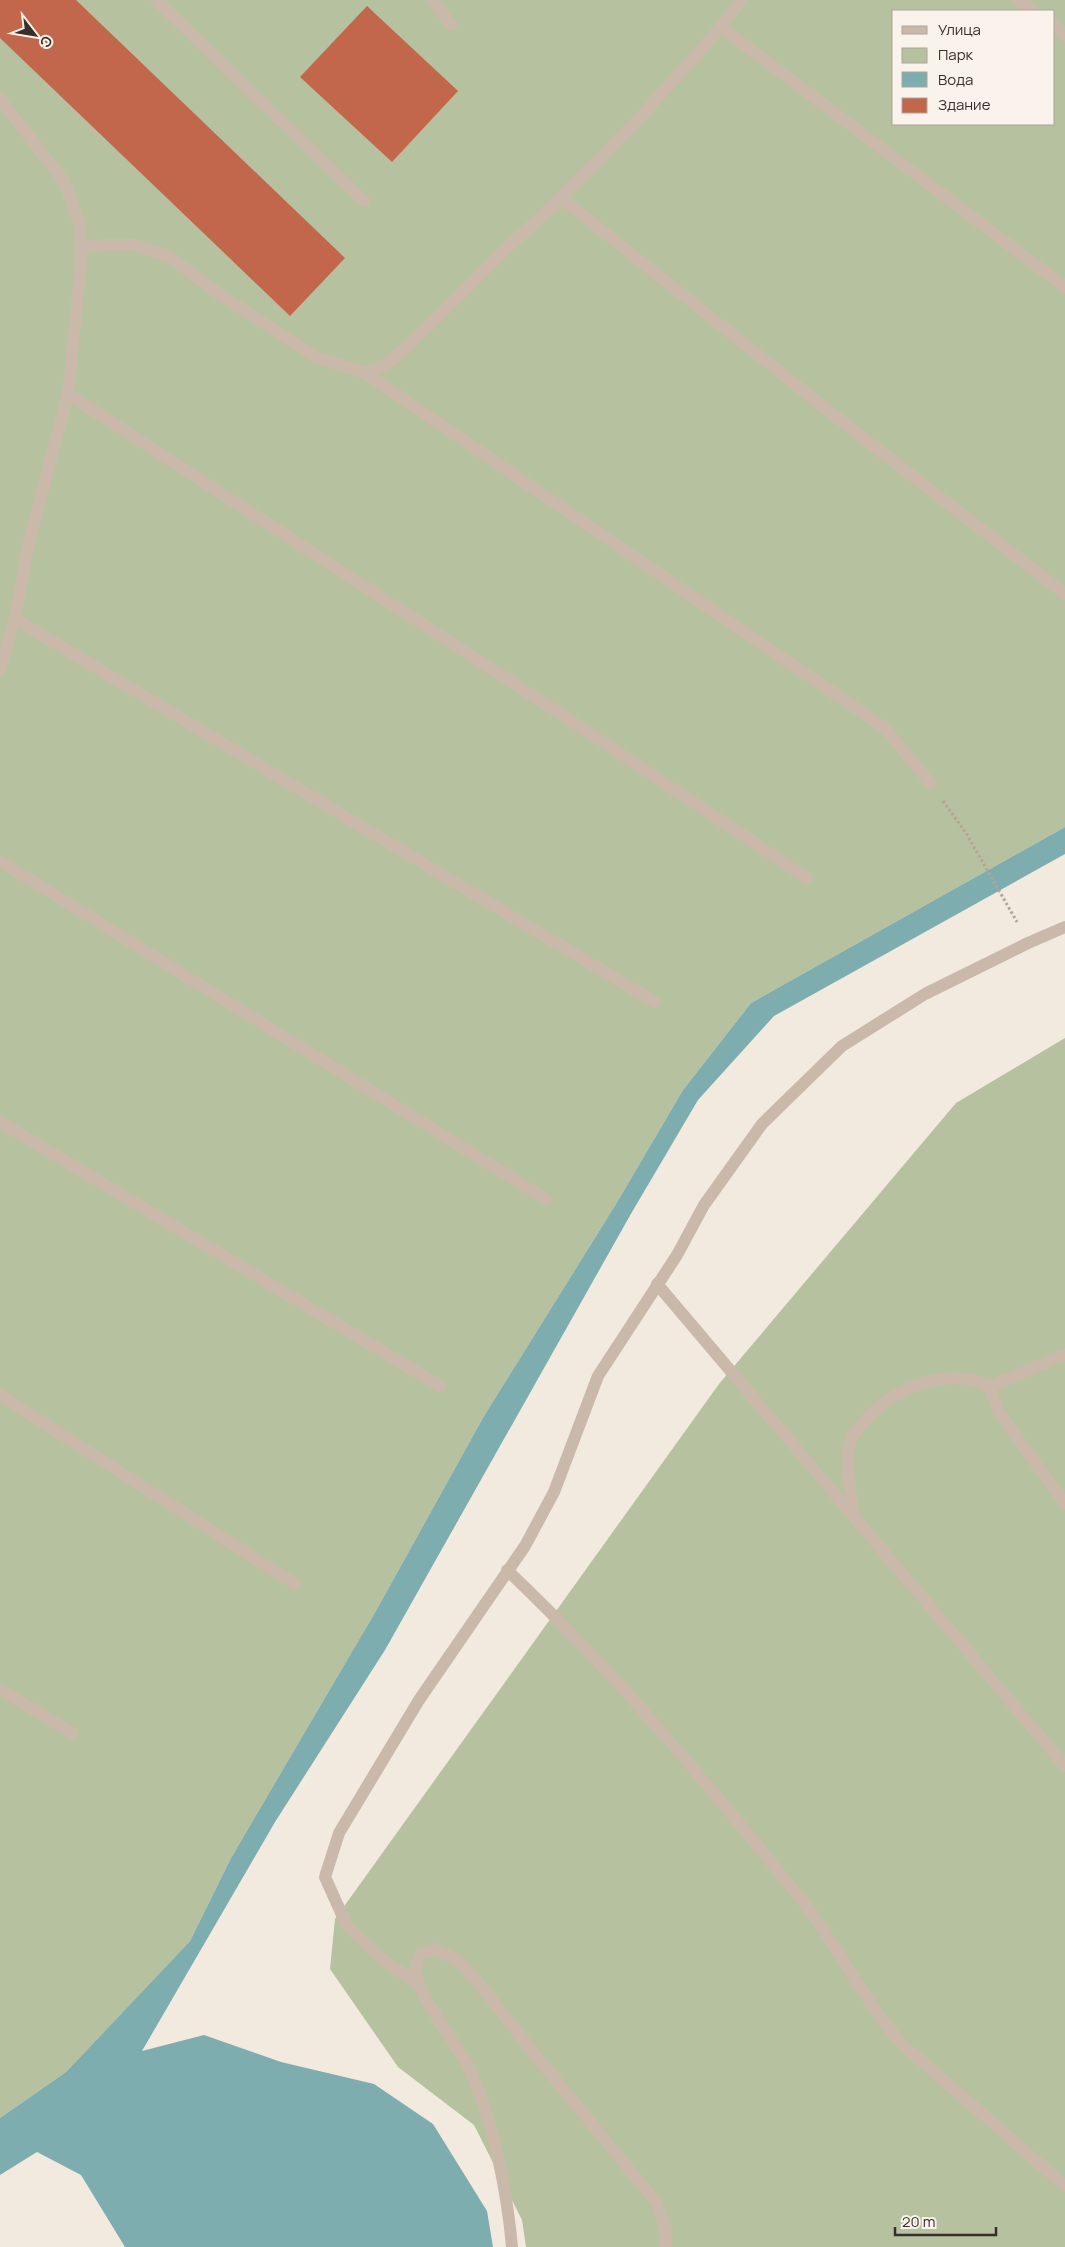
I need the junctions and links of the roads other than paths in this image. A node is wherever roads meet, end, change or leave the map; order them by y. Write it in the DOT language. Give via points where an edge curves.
graph roads {
  1 [pos="156,0"];
  2 [pos="433,0"];
  3 [pos="741,0"];
  4 [pos="1018,0"];
  5 [pos="1032,10"];
  6 [pos="452,25"];
  7 [pos="721,27"];
  8 [pos="1055,27"];
  9 [pos="1065,35"];
  10 [pos="0,98"];
  11 [pos="561,198"];
  12 [pos="364,201"];
  13 [pos="81,247"];
  14 [pos="1065,287"];
  15 [pos="365,373"];
  16 [pos="68,394"];
  17 [pos="1065,594"];
  18 [pos="15,619"];
  19 [pos="0,669"];
  20 [pos="930,783"];
  21 [pos="0,861"];
  22 [pos="807,878"];
  23 [pos="1065,927"];
  24 [pos="655,1002"];
  25 [pos="0,1122"];
  26 [pos="546,1199"];
  27 [pos="657,1284"];
  28 [pos="1065,1354"];
  29 [pos="440,1386"];
  30 [pos="989,1387"];
  31 [pos="0,1395"];
  32 [pos="1065,1504"];
  33 [pos="854,1517"];
  34 [pos="507,1570"];
  35 [pos="295,1584"];
  36 [pos="0,1689"];
  37 [pos="72,1733"];
  38 [pos="1065,1766"];
  39 [pos="418,1984"];
  40 [pos="1065,2186"];
  41 [pos="512,2247"];
  42 [pos="666,2247"];
  1 -- 12 [label="street"];
  2 -- 6 [label="street"];
  3 -- 7 [label="street"];
  4 -- 5 [label="street"];
  7 -- 11 [label="street" via="644,113"];
  7 -- 14 [label="street"];
  8 -- 9 [label="street"];
  10 -- 13 [label="street" via="65,182 80,226"];
  11 -- 15 [label="street" via="407,348 386,364"];
  11 -- 17 [label="street" via="842,422"];
  13 -- 15 [label="street" via="135,245 169,256 219,294 316,356"];
  13 -- 16 [label="street"];
  15 -- 20 [label="street" via="885,728"];
  16 -- 18 [label="street" via="28,546"];
  16 -- 22 [label="street"];
  18 -- 19 [label="street"];
  18 -- 24 [label="street"];
  21 -- 26 [label="street"];
  23 -- 27 [label="street" via="925,994 842,1046 762,1124 704,1205"];
  25 -- 29 [label="street"];
  27 -- 33 [label="street"];
  27 -- 34 [label="street" via="598,1376 554,1492 525,1546"];
  28 -- 30 [label="street"];
  30 -- 32 [label="street" via="998,1412"];
  30 -- 33 [label="street" via="970,1379 949,1378 893,1396 870,1413 852,1436 848,1465"];
  31 -- 35 [label="street"];
  33 -- 38 [label="street"];
  34 -- 39 [label="street" via="419,1700 339,1833 325,1877 348,1926 384,1961"];
  34 -- 40 [label="street" via="592,1654 664,1733 802,1900 882,2021 902,2044"];
  36 -- 37 [label="street"];
  39 -- 41 [label="street" via="470,2069 489,2117"];
  39 -- 42 [label="street" via="416,1968 421,1953 436,1949 458,1960 656,2202 666,2230"];
}
